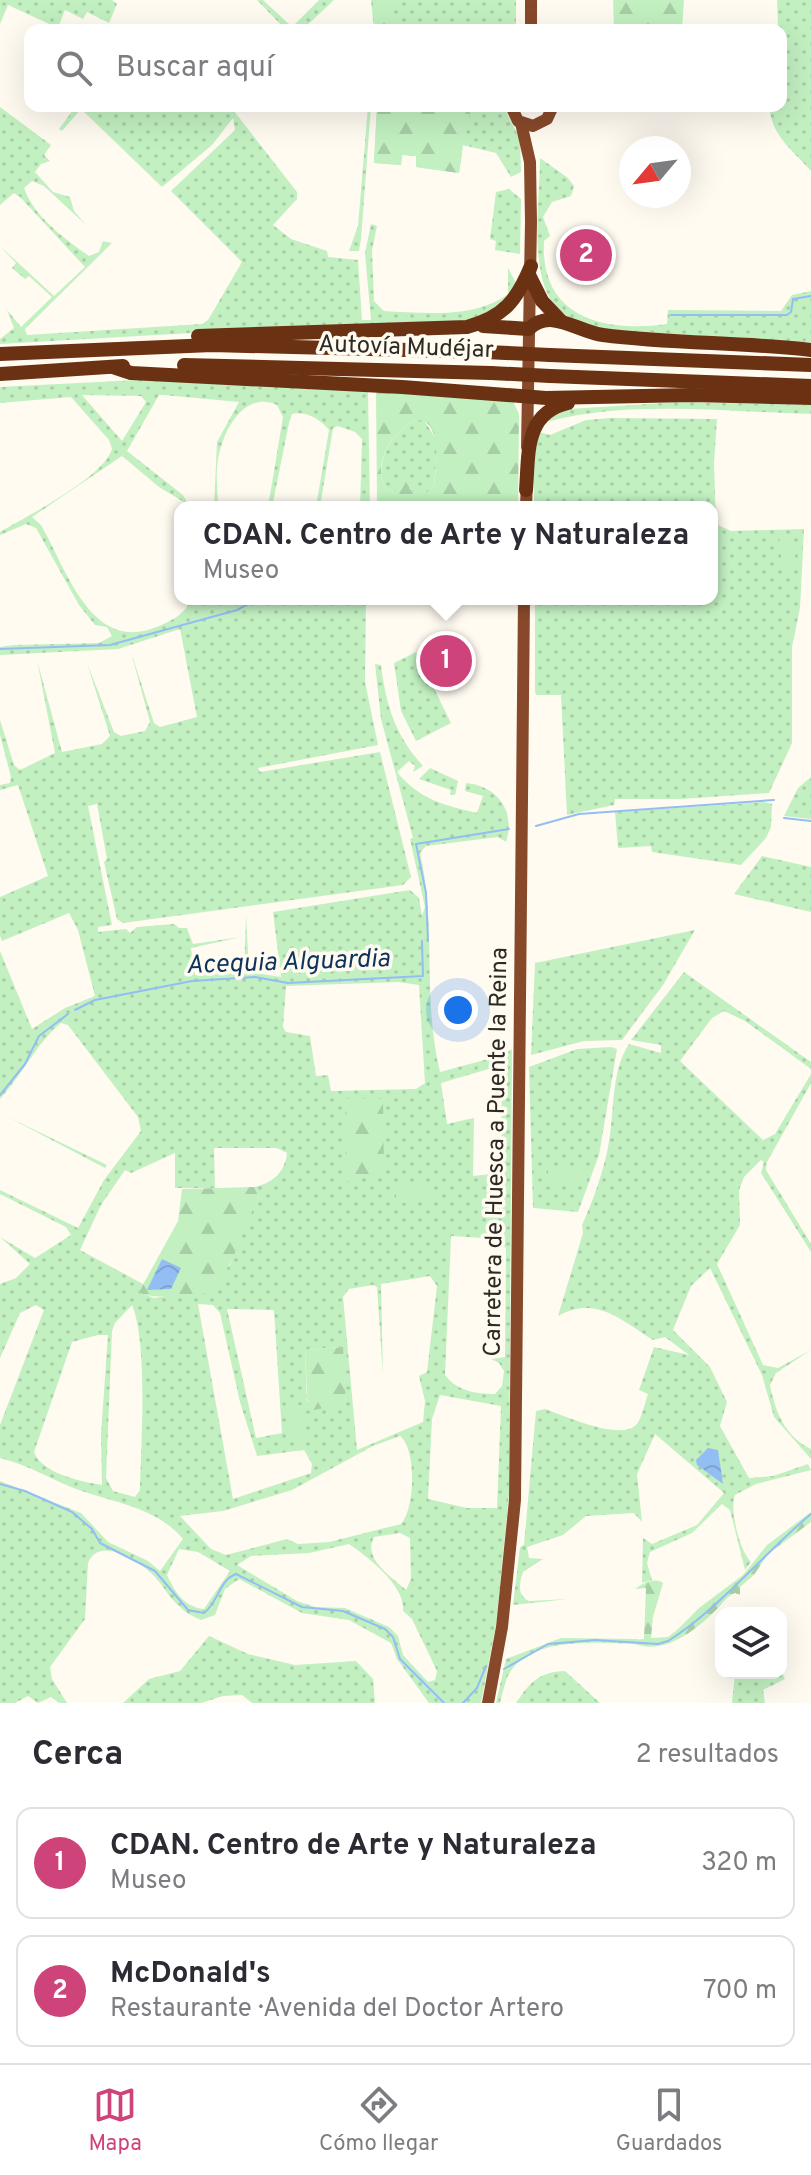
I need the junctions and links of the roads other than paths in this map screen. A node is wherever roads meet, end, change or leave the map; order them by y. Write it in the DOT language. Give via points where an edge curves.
graph roads {
  1 [pos="531,0"];
  2 [pos="531,24"];
  3 [pos="515,112"];
  4 [pos="550,112"];
  5 [pos="544,122"];
  6 [pos="521,123"];
  7 [pos="530,162"];
  8 [pos="531,271"];
  9 [pos="562,321"];
  10 [pos="467,327"];
  11 [pos="529,329"];
  12 [pos="84,348"];
  13 [pos="811,350"];
  14 [pos="0,354"];
  15 [pos="811,365"];
  16 [pos="113,367"];
  17 [pos="0,374"];
  18 [pos="811,386"];
  19 [pos="527,394"];
  20 [pos="586,398"];
  21 [pos="811,398"];
  22 [pos="526,490"];
  23 [pos="526,501"];
  24 [pos="524,605"];
  25 [pos="488,1703"];
  1 -- 2 [label="main road"];
  3 -- 6 [label="main road"];
  4 -- 5 [label="main road"];
  5 -- 6 [label="main road"];
  5 -- 7 [label="main road"];
  6 -- 7 [label="main road"];
  7 -- 8 [label="main road"];
  8 -- 9 [label="highway" via="542,301"];
  8 -- 10 [label="highway" via="508,308"];
  8 -- 11 [label="main road"];
  9 -- 11 [label="highway" via="543,320"];
  9 -- 13 [label="highway" via="601,335"];
  10 -- 11 [label="highway"];
  10 -- 12 [label="highway" via="99,341"];
  11 -- 19 [label="main road"];
  12 -- 14 [label="highway, Autovía Mudéjar"];
  12 -- 15 [label="highway, Autovía Mudéjar, bridge" via="246,345"];
  16 -- 17 [label="highway, Autovía Mudéjar"];
  16 -- 18 [label="highway, Autovía Mudéjar, bridge" via="299,366"];
  16 -- 19 [label="highway" via="131,373"];
  19 -- 20 [label="highway"];
  19 -- 22 [label="main road"];
  20 -- 21 [label="highway"];
  20 -- 22 [label="highway" via="551,409 535,423"];
  22 -- 23 [label="main road"];
  24 -- 25 [label="main road, Carretera de Huesca a Puente la Reina" via="515,1500"];
}
